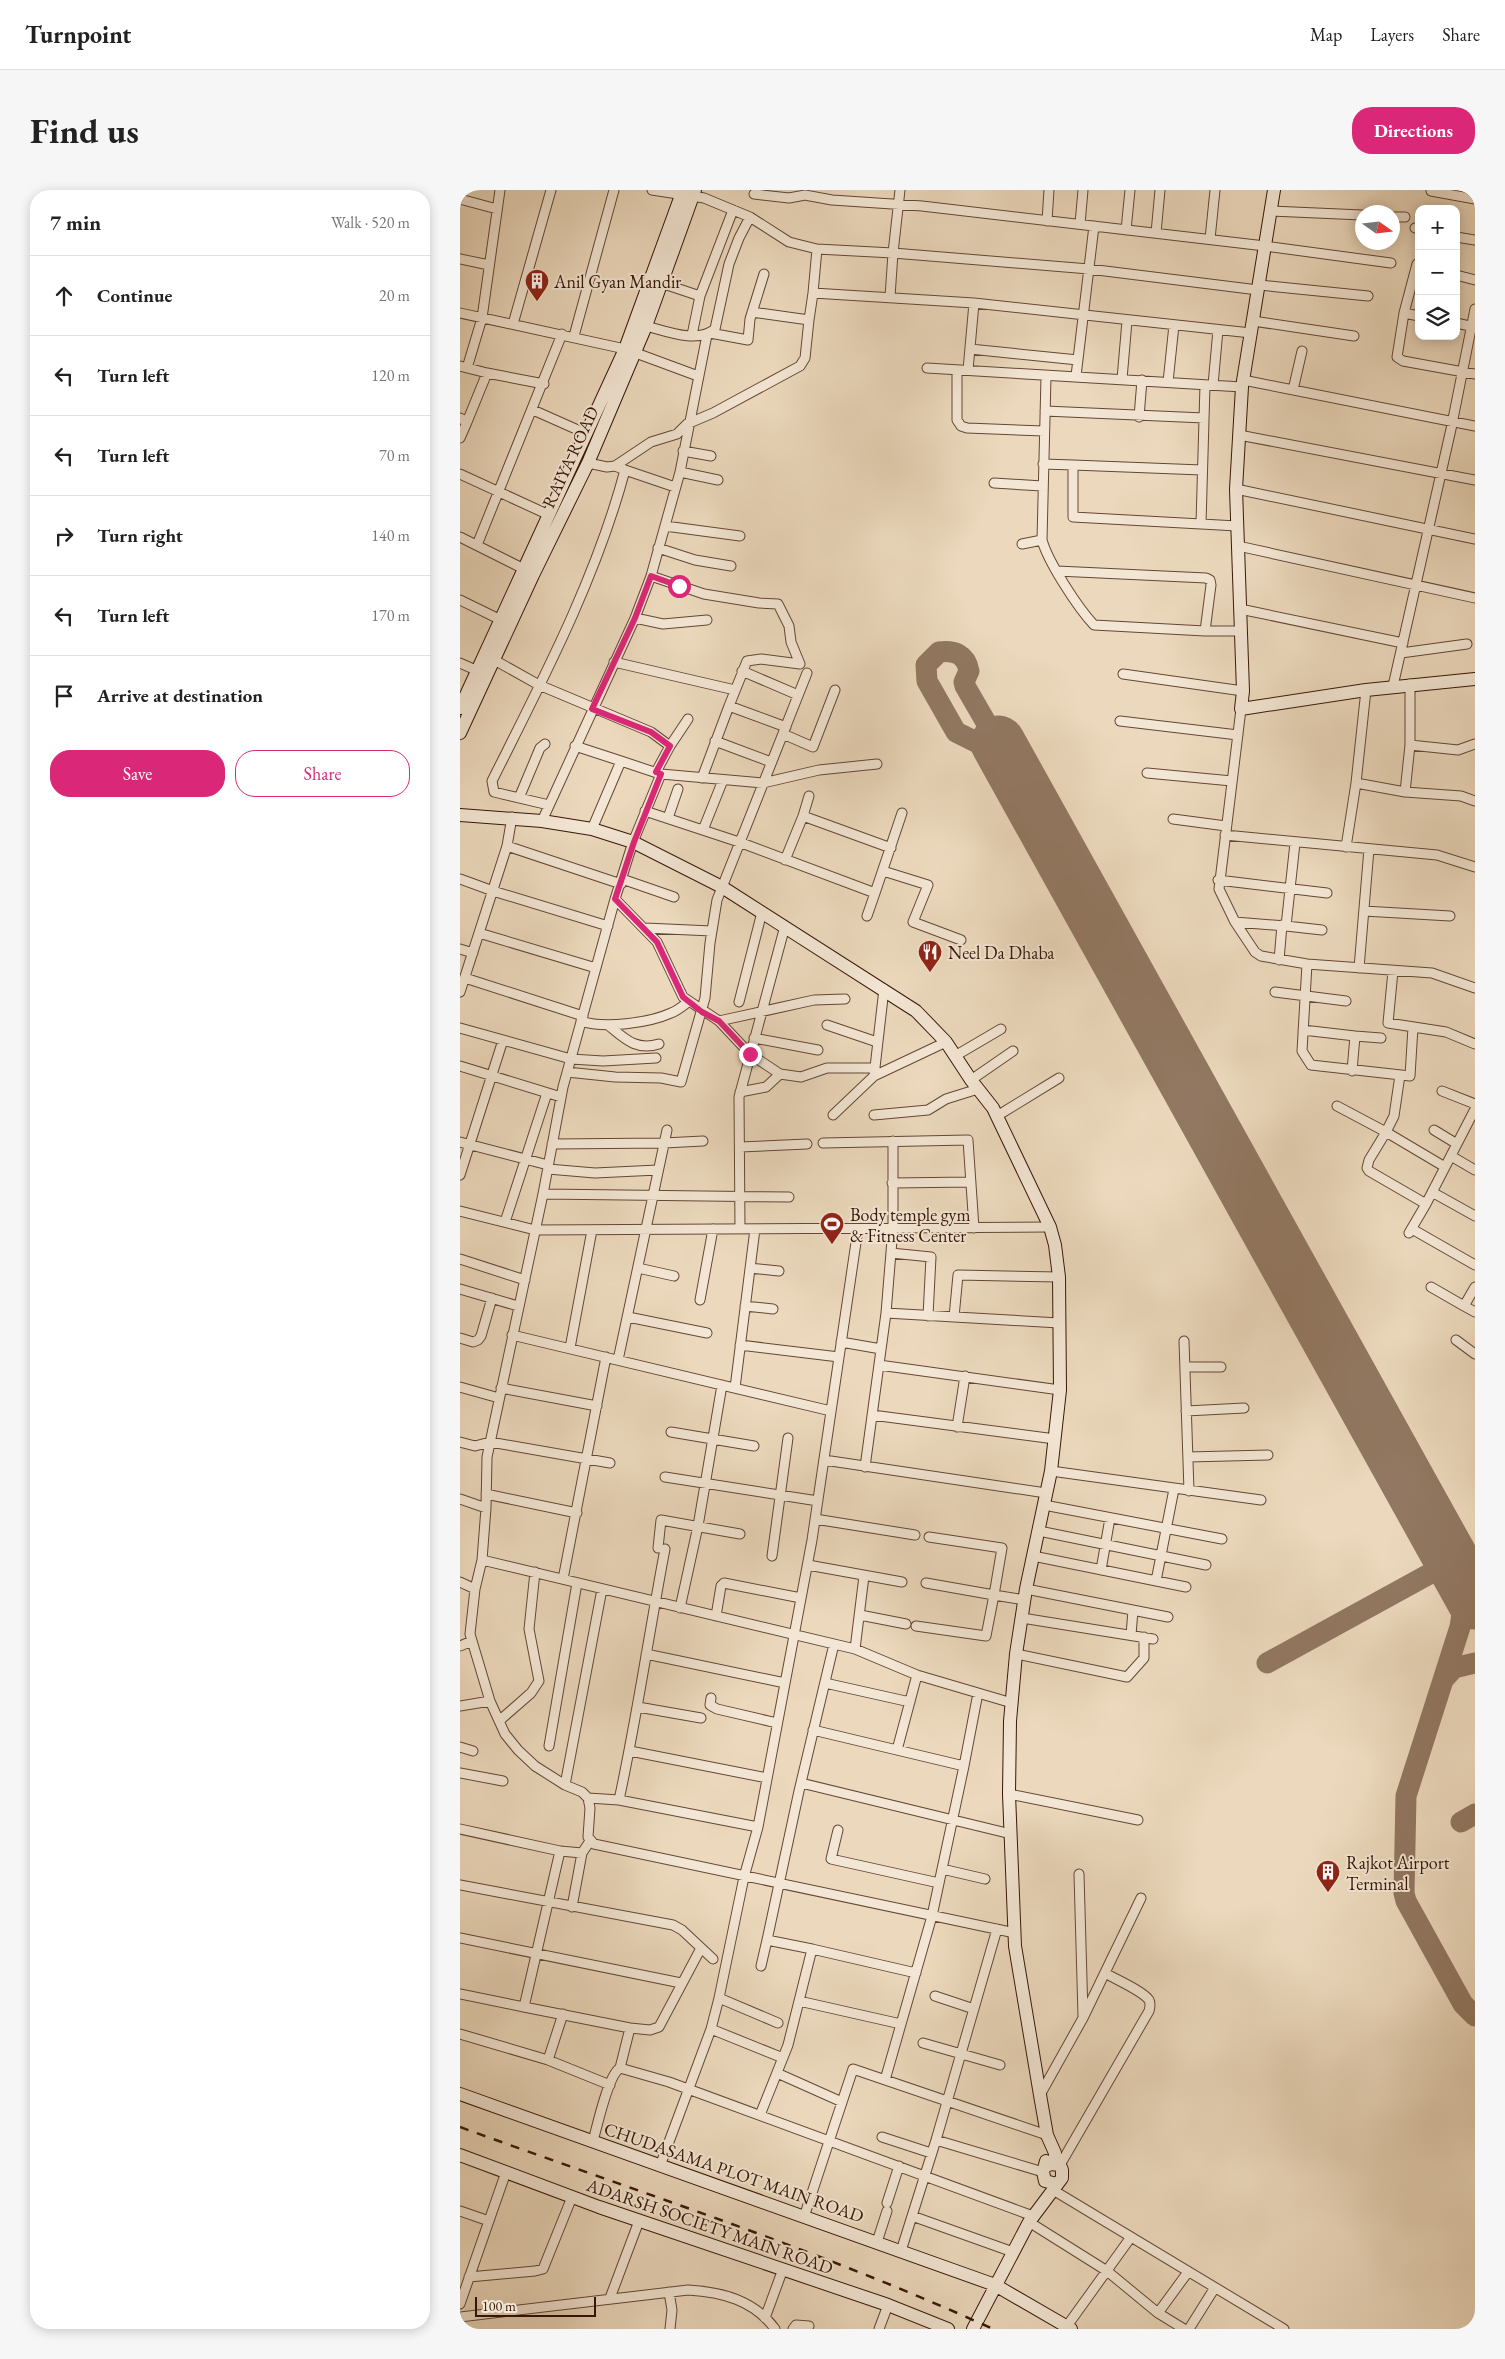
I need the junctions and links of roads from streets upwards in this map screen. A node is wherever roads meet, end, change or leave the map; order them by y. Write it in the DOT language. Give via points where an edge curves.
graph roads {
  1 [pos="500,190"];
  2 [pos="551,190"];
  3 [pos="614,190"];
  4 [pos="652,190"];
  5 [pos="900,190"];
  6 [pos="1049,190"];
  7 [pos="1084,190"];
  8 [pos="1130,190"];
  9 [pos="1160,190"];
  10 [pos="1215,190"];
  11 [pos="1274,190"];
  12 [pos="1431,191"];
  13 [pos="688,192"];
  14 [pos="754,194"];
  15 [pos="460,199"];
  16 [pos="1475,199"];
  17 [pos="899,205"];
  18 [pos="497,209"];
  19 [pos="732,210"];
  20 [pos="1271,211"];
  21 [pos="1355,215"];
  22 [pos="750,217"];
  23 [pos="1400,217"];
  24 [pos="1405,217"];
  25 [pos="1047,221"];
  26 [pos="1080,224"];
  27 [pos="1094,226"];
  28 [pos="1126,230"];
  29 [pos="1156,233"];
  30 [pos="1460,238"];
  31 [pos="1210,239"];
  32 [pos="1475,240"];
  33 [pos="1265,246"];
  34 [pos="817,249"];
  35 [pos="893,253"];
  36 [pos="460,259"];
  37 [pos="1392,263"];
  38 [pos="489,265"];
  39 [pos="1089,269"];
  40 [pos="1415,272"];
  41 [pos="764,274"];
  42 [pos="1460,276"];
  43 [pos="1475,280"];
  44 [pos="661,283"];
  45 [pos="1259,288"];
  46 [pos="813,293"];
  47 [pos="700,296"];
  48 [pos="1368,296"];
  49 [pos="890,297"];
  50 [pos="974,303"];
  51 [pos="1475,308"];
  52 [pos="752,312"];
  53 [pos="460,313"];
  54 [pos="1404,313"];
  55 [pos="1415,315"];
  56 [pos="1083,316"];
  57 [pos="482,318"];
  58 [pos="809,320"];
  59 [pos="1127,320"];
  60 [pos="512,324"];
  61 [pos="1460,324"];
  62 [pos="1174,325"];
  63 [pos="646,326"];
  64 [pos="1473,326"];
  65 [pos="1252,327"];
  66 [pos="1218,330"];
  67 [pos="562,334"];
  68 [pos="708,334"];
  69 [pos="692,335"];
  70 [pos="574,336"];
  71 [pos="1354,336"];
  72 [pos="970,349"];
  73 [pos="630,351"];
  74 [pos="1302,351"];
  75 [pos="1078,360"];
  76 [pos="464,367"];
  77 [pos="927,368"];
  78 [pos="957,370"];
  79 [pos="968,370"];
  80 [pos="1462,371"];
  81 [pos="487,373"];
  82 [pos="1475,374"];
  83 [pos="698,376"];
  84 [pos="1076,376"];
  85 [pos="1046,377"];
  86 [pos="1122,379"];
  87 [pos="1142,380"];
  88 [pos="1168,382"];
  89 [pos="544,384"];
  90 [pos="1243,384"];
  91 [pos="1209,385"];
  92 [pos="1293,390"];
  93 [pos="533,410"];
  94 [pos="1045,411"];
  95 [pos="1139,416"];
  96 [pos="1204,418"];
  97 [pos="464,420"];
  98 [pos="1452,422"];
  99 [pos="688,424"];
  100 [pos="1475,426"];
  101 [pos="1044,431"];
  102 [pos="587,434"];
  103 [pos="1240,435"];
  104 [pos="460,438"];
  105 [pos="683,451"];
  106 [pos="711,456"];
  107 [pos="588,463"];
  108 [pos="1043,464"];
  109 [pos="1073,465"];
  110 [pos="615,466"];
  111 [pos="625,470"];
  112 [pos="1202,470"];
  113 [pos="680,472"];
  114 [pos="1441,473"];
  115 [pos="460,474"];
  116 [pos="718,480"];
  117 [pos="1475,480"];
  118 [pos="994,484"];
  119 [pos="1042,486"];
  120 [pos="675,487"];
  121 [pos="1236,489"];
  122 [pos="498,492"];
  123 [pos="549,515"];
  124 [pos="1201,524"];
  125 [pos="665,526"];
  126 [pos="1237,526"];
  127 [pos="1428,530"];
  128 [pos="740,536"];
  129 [pos="460,537"];
  130 [pos="1475,539"];
  131 [pos="1042,540"];
  132 [pos="477,544"];
  133 [pos="1022,544"];
  134 [pos="1238,546"];
  135 [pos="658,548"];
  136 [pos="731,566"];
  137 [pos="524,569"];
  138 [pos="1057,571"];
  139 [pos="651,576"];
  140 [pos="1416,586"];
  141 [pos="1475,598"];
  142 [pos="460,600"];
  143 [pos="1240,609"];
  144 [pos="635,618"];
  145 [pos="501,620"];
  146 [pos="707,620"];
  147 [pos="1206,631"];
  148 [pos="1241,631"];
  149 [pos="1467,644"];
  150 [pos="1402,648"];
  151 [pos="490,657"];
  152 [pos="614,662"];
  153 [pos="460,663"];
  154 [pos="478,671"];
  155 [pos="742,671"];
  156 [pos="807,673"];
  157 [pos="1123,674"];
  158 [pos="1475,679"];
  159 [pos="1410,684"];
  160 [pos="540,686"];
  161 [pos="1393,686"];
  162 [pos="735,690"];
  163 [pos="835,690"];
  164 [pos="1366,690"];
  165 [pos="1243,691"];
  166 [pos="798,695"];
  167 [pos="729,706"];
  168 [pos="460,708"];
  169 [pos="592,709"];
  170 [pos="1241,709"];
  171 [pos="688,719"];
  172 [pos="1120,721"];
  173 [pos="784,730"];
  174 [pos="460,733"];
  175 [pos="1238,735"];
  176 [pos="715,741"];
  177 [pos="545,744"];
  178 [pos="1475,744"];
  179 [pos="575,746"];
  180 [pos="670,746"];
  181 [pos="1410,746"];
  182 [pos="621,760"];
  183 [pos="772,762"];
  184 [pos="876,764"];
  185 [pos="1147,773"];
  186 [pos="658,774"];
  187 [pos="702,778"];
  188 [pos="723,780"];
  189 [pos="1232,781"];
  190 [pos="763,783"];
  191 [pos="1356,783"];
  192 [pos="678,789"];
  193 [pos="1404,792"];
  194 [pos="809,796"];
  195 [pos="519,798"];
  196 [pos="1475,801"];
  197 [pos="549,805"];
  198 [pos="645,811"];
  199 [pos="902,813"];
  200 [pos="460,815"];
  201 [pos="803,816"];
  202 [pos="512,817"];
  203 [pos="668,818"];
  204 [pos="1173,819"];
  205 [pos="542,821"];
  206 [pos="592,829"];
  207 [pos="703,830"];
  208 [pos="1226,831"];
  209 [pos="634,842"];
  210 [pos="739,842"];
  211 [pos="1295,843"];
  212 [pos="507,846"];
  213 [pos="1346,847"];
  214 [pos="891,848"];
  215 [pos="1369,849"];
  216 [pos="785,860"];
  217 [pos="1475,867"];
  218 [pos="883,871"];
  219 [pos="460,878"];
  220 [pos="1218,880"];
  221 [pos="622,882"];
  222 [pos="722,887"];
  223 [pos="1288,889"];
  224 [pos="493,891"];
  225 [pos="875,893"];
  226 [pos="1327,893"];
  227 [pos="674,897"];
  228 [pos="615,899"];
  229 [pos="1364,911"];
  230 [pos="762,912"];
  231 [pos="867,916"];
  232 [pos="1450,916"];
  233 [pos="1235,922"];
  234 [pos="608,926"];
  235 [pos="785,926"];
  236 [pos="1284,926"];
  237 [pos="645,928"];
  238 [pos="1322,930"];
  239 [pos="712,931"];
  240 [pos="479,933"];
  241 [pos="961,940"];
  242 [pos="460,949"];
  243 [pos="473,953"];
  244 [pos="1279,960"];
  245 [pos="1307,964"];
  246 [pos="596,968"];
  247 [pos="1359,968"];
  248 [pos="1393,971"];
  249 [pos="465,978"];
  250 [pos="1475,987"];
  251 [pos="884,989"];
  252 [pos="460,992"];
  253 [pos="1275,992"];
  254 [pos="1306,997"];
  255 [pos="845,999"];
  256 [pos="1346,1001"];
  257 [pos="688,1002"];
  258 [pos="739,1002"];
  259 [pos="762,1011"];
  260 [pos="702,1012"];
  261 [pos="582,1018"];
  262 [pos="719,1021"];
  263 [pos="608,1025"];
  264 [pos="827,1025"];
  265 [pos="1413,1027"];
  266 [pos="460,1028"];
  267 [pos="1001,1029"];
  268 [pos="1303,1030"];
  269 [pos="1356,1036"];
  270 [pos="754,1038"];
  271 [pos="1381,1038"];
  272 [pos="503,1040"];
  273 [pos="877,1042"];
  274 [pos="946,1042"];
  275 [pos="659,1044"];
  276 [pos="1475,1044"];
  277 [pos="818,1050"];
  278 [pos="1013,1051"];
  279 [pos="750,1054"];
  280 [pos="955,1056"];
  281 [pos="656,1058"];
  282 [pos="571,1059"];
  283 [pos="460,1066"];
  284 [pos="1352,1071"];
  285 [pos="568,1072"];
  286 [pos="874,1072"];
  287 [pos="780,1074"];
  288 [pos="492,1075"];
  289 [pos="1400,1075"];
  290 [pos="1059,1078"];
  291 [pos="974,1085"];
  292 [pos="1442,1091"];
  293 [pos="740,1092"];
  294 [pos="547,1093"];
  295 [pos="561,1098"];
  296 [pos="1475,1104"];
  297 [pos="1337,1106"];
  298 [pos="1475,1109"];
  299 [pos="833,1115"];
  300 [pos="874,1116"];
  301 [pos="997,1116"];
  302 [pos="1471,1126"];
  303 [pos="667,1130"];
  304 [pos="1434,1130"];
  305 [pos="1386,1132"];
  306 [pos="704,1141"];
  307 [pos="893,1141"];
  308 [pos="460,1142"];
  309 [pos="664,1143"];
  310 [pos="823,1143"];
  311 [pos="470,1144"];
  312 [pos="552,1144"];
  313 [pos="807,1144"];
  314 [pos="1457,1144"];
  315 [pos="740,1147"];
  316 [pos="1451,1156"];
  317 [pos="525,1160"];
  318 [pos="548,1167"];
  319 [pos="1445,1167"];
  320 [pos="658,1170"];
  321 [pos="1475,1170"];
  322 [pos="460,1176"];
  323 [pos="971,1182"];
  324 [pos="892,1183"];
  325 [pos="1432,1192"];
  326 [pos="543,1194"];
  327 [pos="653,1195"];
  328 [pos="740,1195"];
  329 [pos="789,1197"];
  330 [pos="1426,1204"];
  331 [pos="460,1211"];
  332 [pos="1475,1216"];
  333 [pos="504,1222"];
  334 [pos="1050,1227"];
  335 [pos="893,1228"];
  336 [pos="974,1228"];
  337 [pos="713,1229"];
  338 [pos="740,1229"];
  339 [pos="755,1229"];
  340 [pos="858,1229"];
  341 [pos="535,1230"];
  342 [pos="592,1230"];
  343 [pos="647,1230"];
  344 [pos="891,1254"];
  345 [pos="460,1259"];
  346 [pos="1475,1265"];
  347 [pos="638,1268"];
  348 [pos="750,1268"];
  349 [pos="779,1272"];
  350 [pos="674,1276"];
  351 [pos="1059,1278"];
  352 [pos="525,1280"];
  353 [pos="1431,1286"];
  354 [pos="1475,1287"];
  355 [pos="460,1289"];
  356 [pos="492,1298"];
  357 [pos="700,1300"];
  358 [pos="518,1306"];
  359 [pos="745,1306"];
  360 [pos="1464,1306"];
  361 [pos="773,1309"];
  362 [pos="1475,1312"];
  363 [pos="886,1313"];
  364 [pos="928,1316"];
  365 [pos="628,1317"];
  366 [pos="954,1318"];
  367 [pos="1059,1324"];
  368 [pos="707,1333"];
  369 [pos="512,1334"];
  370 [pos="460,1338"];
  371 [pos="1456,1340"];
  372 [pos="1184,1341"];
  373 [pos="841,1342"];
  374 [pos="740,1345"];
  375 [pos="570,1348"];
  376 [pos="881,1349"];
  377 [pos="1475,1354"];
  378 [pos="606,1357"];
  379 [pos="839,1357"];
  380 [pos="618,1360"];
  381 [pos="879,1365"];
  382 [pos="1185,1367"];
  383 [pos="1221,1367"];
  384 [pos="965,1376"];
  385 [pos="722,1385"];
  386 [pos="460,1387"];
  387 [pos="501,1388"];
  388 [pos="735,1388"];
  389 [pos="1060,1390"];
  390 [pos="499,1398"];
  391 [pos="597,1406"];
  392 [pos="1244,1408"];
  393 [pos="831,1411"];
  394 [pos="1186,1412"];
  395 [pos="872,1416"];
  396 [pos="957,1427"];
  397 [pos="671,1432"];
  398 [pos="713,1438"];
  399 [pos="788,1438"];
  400 [pos="1056,1439"];
  401 [pos="460,1442"];
  402 [pos="490,1442"];
  403 [pos="754,1446"];
  404 [pos="1268,1455"];
  405 [pos="1188,1457"];
  406 [pos="587,1459"];
  407 [pos="824,1460"];
  408 [pos="610,1463"];
  409 [pos="865,1467"];
  410 [pos="1051,1471"];
  411 [pos="665,1477"];
  412 [pos="706,1483"];
  413 [pos="1174,1489"];
  414 [pos="1189,1491"];
  415 [pos="486,1494"];
  416 [pos="780,1495"];
  417 [pos="460,1499"];
  418 [pos="1045,1499"];
  419 [pos="1261,1500"];
  420 [pos="818,1501"];
  421 [pos="486,1508"];
  422 [pos="577,1513"];
  423 [pos="1110,1518"];
  424 [pos="815,1519"];
  425 [pos="698,1526"];
  426 [pos="1167,1528"];
  427 [pos="1039,1531"];
  428 [pos="740,1534"];
  429 [pos="915,1535"];
  430 [pos="929,1537"];
  431 [pos="1222,1539"];
  432 [pos="1106,1545"];
  433 [pos="772,1556"];
  434 [pos="1033,1556"];
  435 [pos="1160,1556"];
  436 [pos="482,1560"];
  437 [pos="808,1565"];
  438 [pos="1206,1565"];
  439 [pos="1101,1570"];
  440 [pos="535,1572"];
  441 [pos="864,1576"];
  442 [pos="563,1579"];
  443 [pos="1156,1581"];
  444 [pos="460,1582"];
  445 [pos="902,1582"];
  446 [pos="577,1583"];
  447 [pos="926,1583"];
  448 [pos="1186,1587"];
  449 [pos="474,1588"];
  450 [pos="602,1589"];
  451 [pos="994,1594"];
  452 [pos="1025,1594"];
  453 [pos="801,1598"];
  454 [pos="655,1602"];
  455 [pos="680,1608"];
  456 [pos="1133,1610"];
  457 [pos="860,1615"];
  458 [pos="716,1616"];
  459 [pos="1168,1617"];
  460 [pos="1022,1618"];
  461 [pos="906,1624"];
  462 [pos="916,1626"];
  463 [pos="794,1635"];
  464 [pos="1130,1635"];
  465 [pos="472,1641"];
  466 [pos="834,1644"];
  467 [pos="460,1646"];
  468 [pos="855,1649"];
  469 [pos="646,1654"];
  470 [pos="1016,1654"];
  471 [pos="916,1675"];
  472 [pos="785,1683"];
  473 [pos="825,1683"];
  474 [pos="978,1693"];
  475 [pos="711,1698"];
  476 [pos="490,1702"];
  477 [pos="910,1702"];
  478 [pos="1012,1703"];
  479 [pos="460,1706"];
  480 [pos="638,1707"];
  481 [pos="701,1718"];
  482 [pos="499,1721"];
  483 [pos="777,1723"];
  484 [pos="813,1730"];
  485 [pos="549,1746"];
  486 [pos="460,1748"];
  487 [pos="473,1750"];
  488 [pos="897,1750"];
  489 [pos="630,1751"];
  490 [pos="964,1766"];
  491 [pos="460,1773"];
  492 [pos="767,1778"];
  493 [pos="503,1781"];
  494 [pos="801,1783"];
  495 [pos="565,1786"];
  496 [pos="1009,1794"];
  497 [pos="588,1798"];
  498 [pos="619,1800"];
  499 [pos="953,1818"];
  500 [pos="1138,1820"];
  501 [pos="758,1827"];
  502 [pos="460,1829"];
  503 [pos="838,1830"];
  504 [pos="1011,1834"];
  505 [pos="590,1841"];
  506 [pos="560,1851"];
  507 [pos="582,1853"];
  508 [pos="942,1869"];
  509 [pos="1079,1874"];
  510 [pos="744,1877"];
  511 [pos="985,1880"];
  512 [pos="940,1883"];
  513 [pos="780,1884"];
  514 [pos="460,1885"];
  515 [pos="1141,1898"];
  516 [pos="548,1902"];
  517 [pos="572,1907"];
  518 [pos="932,1916"];
  519 [pos="997,1929"];
  520 [pos="1015,1933"];
  521 [pos="460,1938"];
  522 [pos="768,1940"];
  523 [pos="701,1948"];
  524 [pos="812,1949"];
  525 [pos="536,1954"];
  526 [pos="713,1959"];
  527 [pos="761,1966"];
  528 [pos="916,1973"];
  529 [pos="1105,1973"];
  530 [pos="681,1983"];
  531 [pos="460,1994"];
  532 [pos="935,1996"];
  533 [pos="719,1998"];
  534 [pos="799,2001"];
  535 [pos="524,2007"];
  536 [pos="974,2009"];
  537 [pos="563,2014"];
  538 [pos="1083,2018"];
  539 [pos="778,2023"];
  540 [pos="902,2024"];
  541 [pos="630,2028"];
  542 [pos="711,2029"];
  543 [pos="460,2034"];
  544 [pos="923,2043"];
  545 [pos="961,2054"];
  546 [pos="783,2058"];
  547 [pos="548,2060"];
  548 [pos="1000,2065"];
  549 [pos="620,2068"];
  550 [pos="777,2073"];
  551 [pos="886,2080"];
  552 [pos="610,2085"];
  553 [pos="690,2090"];
  554 [pos="460,2094"];
  555 [pos="1040,2095"];
  556 [pos="948,2100"];
  557 [pos="842,2102"];
  558 [pos="760,2115"];
  559 [pos="882,2137"];
  560 [pos="1048,2137"];
  561 [pos="829,2140"];
  562 [pos="936,2140"];
  563 [pos="593,2141"];
  564 [pos="931,2153"];
  565 [pos="460,2155"];
  566 [pos="660,2166"];
  567 [pos="899,2166"];
  568 [pos="506,2172"];
  569 [pos="924,2175"];
  570 [pos="1051,2175"];
  571 [pos="572,2197"];
  572 [pos="460,2211"];
  573 [pos="804,2216"];
  574 [pos="912,2216"];
  575 [pos="1033,2216"];
  576 [pos="489,2221"];
  577 [pos="639,2221"];
  578 [pos="1131,2238"];
  579 [pos="877,2242"];
  580 [pos="905,2252"];
  581 [pos="1013,2252"];
  582 [pos="782,2270"];
  583 [pos="1107,2271"];
  584 [pos="1188,2272"];
  585 [pos="469,2277"];
  586 [pos="995,2285"];
  587 [pos="1214,2289"];
  588 [pos="669,2292"];
  589 [pos="610,2298"];
  590 [pos="460,2304"];
  591 [pos="888,2305"];
  592 [pos="1158,2312"];
  593 [pos="460,2317"];
  594 [pos="765,2318"];
  595 [pos="809,2326"];
  596 [pos="1069,2327"];
  597 [pos="670,2329"];
  598 [pos="776,2329"];
  599 [pos="793,2329"];
  600 [pos="879,2329"];
  601 [pos="948,2329"];
  602 [pos="972,2329"];
  603 [pos="1184,2329"];
  604 [pos="1189,2329"];
  605 [pos="1284,2329"];
  1 -- 18 [label="street"];
  2 -- 60 [label="street"];
  3 -- 70 [label="street"];
  4 -- 13 [label="street"];
  5 -- 17 [label="street"];
  6 -- 25 [label="street"];
  7 -- 26 [label="street"];
  8 -- 28 [label="street"];
  9 -- 29 [label="street"];
  10 -- 31 [label="street"];
  11 -- 20 [label="street"];
  12 -- 16 [label="street"];
  13 -- 19 [label="street"];
  13 -- 44 [label="street, RAIYA ROAD"];
  13 -- 73 [label="street, RAIYA ROAD"];
  14 -- 17 [label="street" via="789,198 805,195"];
  15 -- 18 [label="street"];
  17 -- 25 [label="street"];
  17 -- 35 [label="street"];
  18 -- 38 [label="street"];
  19 -- 22 [label="street"];
  19 -- 47 [label="street"];
  20 -- 21 [label="street"];
  20 -- 33 [label="street"];
  22 -- 34 [label="street" via="788,242"];
  22 -- 68 [label="street" via="729,264 716,324"];
  23 -- 24 [label="street"];
  25 -- 26 [label="street"];
  26 -- 27 [label="street"];
  27 -- 28 [label="street"];
  27 -- 39 [label="street"];
  28 -- 29 [label="street"];
  29 -- 31 [label="street"];
  30 -- 32 [label="street"];
  31 -- 33 [label="street"];
  33 -- 37 [label="street"];
  33 -- 45 [label="street"];
  34 -- 35 [label="street"];
  34 -- 46 [label="street"];
  35 -- 39 [label="street"];
  35 -- 49 [label="street"];
  36 -- 38 [label="street"];
  38 -- 57 [label="street"];
  39 -- 45 [label="street"];
  39 -- 56 [label="street"];
  40 -- 54 [label="street"];
  41 -- 52 [label="street"];
  42 -- 43 [label="street"];
  44 -- 47 [label="street"];
  44 -- 63 [label="street, RAIYA ROAD"];
  45 -- 48 [label="street"];
  45 -- 65 [label="street"];
  46 -- 49 [label="street"];
  46 -- 58 [label="street"];
  47 -- 69 [label="street"];
  49 -- 50 [label="street"];
  50 -- 56 [label="street"];
  50 -- 72 [label="street"];
  51 -- 64 [label="street"];
  52 -- 58 [label="street"];
  52 -- 68 [label="street" via="748,340"];
  53 -- 57 [label="street"];
  54 -- 55 [label="street"];
  54 -- 80 [label="street" via="1397,357 1403,362"];
  56 -- 59 [label="street"];
  56 -- 75 [label="street"];
  57 -- 60 [label="street"];
  57 -- 76 [label="street"];
  58 -- 99 [label="street" via="805,358 800,366"];
  59 -- 62 [label="street"];
  59 -- 86 [label="street"];
  60 -- 67 [label="street"];
  61 -- 64 [label="street"];
  62 -- 66 [label="street"];
  62 -- 88 [label="street"];
  63 -- 69 [label="street"];
  63 -- 73 [label="street, RAIYA ROAD"];
  64 -- 80 [label="street"];
  65 -- 66 [label="street"];
  65 -- 71 [label="street"];
  65 -- 90 [label="street"];
  66 -- 91 [label="street"];
  67 -- 70 [label="street"];
  67 -- 89 [label="street"];
  68 -- 69 [label="street"];
  68 -- 83 [label="street"];
  70 -- 73 [label="street"];
  72 -- 75 [label="street"];
  72 -- 79 [label="street"];
  73 -- 83 [label="street"];
  73 -- 102 [label="street, RAIYA ROAD"];
  73 -- 107 [label="street, RAIYA ROAD"];
  74 -- 92 [label="street"];
  75 -- 84 [label="street"];
  76 -- 81 [label="street"];
  77 -- 78 [label="street"];
  78 -- 79 [label="street"];
  78 -- 101 [label="street" via="957,420 961,426"];
  79 -- 85 [label="street"];
  80 -- 82 [label="street"];
  80 -- 98 [label="street"];
  81 -- 89 [label="street"];
  81 -- 97 [label="street"];
  83 -- 99 [label="street"];
  84 -- 85 [label="street"];
  84 -- 86 [label="street"];
  85 -- 94 [label="street"];
  86 -- 87 [label="street"];
  87 -- 88 [label="street"];
  87 -- 95 [label="street"];
  88 -- 91 [label="street"];
  89 -- 93 [label="street"];
  90 -- 91 [label="street"];
  90 -- 92 [label="street"];
  90 -- 103 [label="street"];
  91 -- 96 [label="street"];
  92 -- 98 [label="street"];
  93 -- 102 [label="street"];
  93 -- 122 [label="street"];
  94 -- 95 [label="street"];
  94 -- 101 [label="street"];
  95 -- 96 [label="street"];
  96 -- 112 [label="street"];
  97 -- 104 [label="street"];
  98 -- 100 [label="street"];
  98 -- 114 [label="street"];
  99 -- 105 [label="street"];
  99 -- 110 [label="street" via="677,434 651,442"];
  101 -- 108 [label="street"];
  102 -- 123 [label="street, RAIYA ROAD"];
  103 -- 114 [label="street"];
  103 -- 121 [label="street"];
  105 -- 106 [label="street"];
  105 -- 113 [label="street"];
  107 -- 110 [label="street"];
  107 -- 151 [label="street, RAIYA ROAD"];
  108 -- 109 [label="street"];
  108 -- 119 [label="street"];
  109 -- 112 [label="street"];
  109 -- 124 [label="street" via="1073,517"];
  110 -- 111 [label="street"];
  111 -- 120 [label="street"];
  111 -- 160 [label="street" via="616,503 584,586"];
  112 -- 124 [label="street"];
  113 -- 116 [label="street"];
  113 -- 120 [label="street"];
  114 -- 117 [label="street"];
  114 -- 127 [label="street"];
  115 -- 122 [label="street"];
  118 -- 119 [label="street"];
  119 -- 131 [label="street"];
  120 -- 125 [label="street"];
  121 -- 126 [label="street"];
  121 -- 127 [label="street"];
  122 -- 123 [label="street"];
  122 -- 132 [label="street"];
  123 -- 137 [label="street, RAIYA ROAD"];
  124 -- 126 [label="street"];
  125 -- 128 [label="street"];
  125 -- 135 [label="street"];
  126 -- 134 [label="street"];
  127 -- 130 [label="street"];
  127 -- 140 [label="street"];
  129 -- 132 [label="street"];
  131 -- 133 [label="street"];
  131 -- 138 [label="street"];
  132 -- 137 [label="street"];
  134 -- 140 [label="street"];
  134 -- 143 [label="street"];
  135 -- 136 [label="street" via="694,560"];
  135 -- 139 [label="street"];
  137 -- 145 [label="street, RAIYA ROAD"];
  138 -- 147 [label="street" via="1094,625"];
  138 -- 147 [label="street" via="1206,578 1211,586"];
  139 -- 144 [label="street"];
  139 -- 155 [label="street" via="704,594 781,606 800,664 750,659"];
  140 -- 141 [label="street"];
  140 -- 150 [label="street"];
  142 -- 145 [label="street"];
  143 -- 148 [label="street"];
  143 -- 150 [label="street"];
  144 -- 146 [label="street" via="663,624"];
  144 -- 152 [label="street"];
  145 -- 151 [label="street, RAIYA ROAD"];
  147 -- 148 [label="street"];
  148 -- 165 [label="street"];
  149 -- 150 [label="street"];
  150 -- 161 [label="street"];
  151 -- 154 [label="street, RAIYA ROAD"];
  151 -- 160 [label="street"];
  151 -- 174 [label="street, RAIYA ROAD"];
  152 -- 162 [label="street"];
  152 -- 169 [label="street"];
  153 -- 154 [label="street"];
  154 -- 168 [label="street, RAIYA ROAD"];
  155 -- 162 [label="street"];
  155 -- 166 [label="street"];
  156 -- 166 [label="street"];
  157 -- 165 [label="street"];
  158 -- 159 [label="street"];
  159 -- 161 [label="street"];
  159 -- 181 [label="street"];
  160 -- 169 [label="street"];
  160 -- 195 [label="street" via="492,782 494,792"];
  161 -- 164 [label="street"];
  162 -- 167 [label="street"];
  163 -- 173 [label="street" via="813,747"];
  164 -- 170 [label="street"];
  164 -- 191 [label="street"];
  165 -- 170 [label="street"];
  166 -- 173 [label="street"];
  167 -- 173 [label="street"];
  167 -- 176 [label="street"];
  169 -- 179 [label="street"];
  169 -- 180 [label="street" via="651,732"];
  170 -- 175 [label="street"];
  171 -- 180 [label="street"];
  172 -- 175 [label="street"];
  173 -- 183 [label="street"];
  175 -- 189 [label="street"];
  176 -- 183 [label="street"];
  176 -- 187 [label="street"];
  177 -- 195 [label="street" via="540,748"];
  178 -- 181 [label="street" via="1458,750"];
  179 -- 182 [label="street"];
  179 -- 197 [label="street"];
  180 -- 186 [label="street"];
  181 -- 193 [label="street"];
  182 -- 186 [label="street"];
  182 -- 206 [label="street"];
  183 -- 190 [label="street"];
  184 -- 190 [label="street" via="819,770"];
  185 -- 189 [label="street"];
  186 -- 187 [label="street"];
  186 -- 198 [label="street"];
  187 -- 188 [label="street"];
  188 -- 190 [label="street"];
  188 -- 207 [label="street"];
  189 -- 208 [label="street"];
  190 -- 210 [label="street"];
  191 -- 193 [label="street"];
  191 -- 213 [label="street"];
  192 -- 203 [label="street"];
  193 -- 196 [label="street" via="1461,796"];
  194 -- 201 [label="street"];
  195 -- 197 [label="street"];
  197 -- 205 [label="street"];
  198 -- 203 [label="street"];
  198 -- 209 [label="street"];
  199 -- 214 [label="street"];
  200 -- 202 [label="street"];
  201 -- 214 [label="street"];
  201 -- 216 [label="street"];
  202 -- 205 [label="street"];
  202 -- 212 [label="street"];
  203 -- 207 [label="street"];
  204 -- 208 [label="street"];
  205 -- 206 [label="street"];
  206 -- 209 [label="street"];
  207 -- 210 [label="street"];
  208 -- 211 [label="street"];
  208 -- 220 [label="street"];
  209 -- 221 [label="street"];
  209 -- 222 [label="street"];
  210 -- 216 [label="street"];
  210 -- 222 [label="street"];
  211 -- 213 [label="street"];
  211 -- 223 [label="street"];
  212 -- 221 [label="street"];
  212 -- 224 [label="street"];
  213 -- 215 [label="street"];
  214 -- 218 [label="street"];
  215 -- 217 [label="street" via="1448,856"];
  215 -- 229 [label="street"];
  216 -- 225 [label="street"];
  218 -- 225 [label="street"];
  218 -- 241 [label="street" via="928,885 913,922"];
  219 -- 224 [label="street"];
  220 -- 223 [label="street"];
  220 -- 233 [label="street" via="1221,896"];
  221 -- 227 [label="street"];
  221 -- 228 [label="street"];
  222 -- 230 [label="street"];
  222 -- 239 [label="street"];
  223 -- 226 [label="street"];
  223 -- 236 [label="street"];
  224 -- 234 [label="street"];
  224 -- 240 [label="street"];
  225 -- 231 [label="street"];
  228 -- 234 [label="street"];
  228 -- 237 [label="street"];
  229 -- 232 [label="street"];
  229 -- 247 [label="street"];
  230 -- 235 [label="street"];
  230 -- 258 [label="street"];
  233 -- 236 [label="street"];
  233 -- 244 [label="street" via="1255,952"];
  234 -- 246 [label="street"];
  235 -- 251 [label="street"];
  235 -- 259 [label="street"];
  236 -- 238 [label="street"];
  236 -- 244 [label="street"];
  237 -- 239 [label="street"];
  237 -- 257 [label="street" via="657,942"];
  239 -- 260 [label="street"];
  240 -- 243 [label="street"];
  240 -- 246 [label="street"];
  242 -- 243 [label="street"];
  243 -- 249 [label="street"];
  244 -- 245 [label="street"];
  245 -- 247 [label="street"];
  245 -- 254 [label="street"];
  246 -- 261 [label="street"];
  247 -- 248 [label="street"];
  248 -- 250 [label="street" via="1432,973"];
  248 -- 265 [label="street" via="1388,1023"];
  249 -- 252 [label="street"];
  249 -- 261 [label="street"];
  251 -- 273 [label="street"];
  251 -- 274 [label="street" via="916,1011"];
  253 -- 254 [label="street"];
  254 -- 256 [label="street"];
  254 -- 268 [label="street"];
  255 -- 259 [label="street" via="814,1000"];
  257 -- 260 [label="street"];
  257 -- 263 [label="street" via="672,1013 656,1018"];
  259 -- 262 [label="street"];
  259 -- 270 [label="street"];
  260 -- 262 [label="street"];
  260 -- 285 [label="street" via="681,1082"];
  261 -- 263 [label="street" via="592,1025"];
  261 -- 282 [label="street"];
  262 -- 279 [label="street"];
  263 -- 275 [label="street" via="634,1044 648,1047"];
  264 -- 273 [label="street"];
  265 -- 276 [label="street" via="1446,1032"];
  265 -- 289 [label="street" via="1410,1076"];
  266 -- 272 [label="street"];
  267 -- 280 [label="street"];
  268 -- 269 [label="street"];
  268 -- 284 [label="street" via="1302,1051 1312,1065"];
  269 -- 271 [label="street"];
  269 -- 284 [label="street"];
  270 -- 277 [label="street"];
  270 -- 279 [label="street"];
  272 -- 282 [label="street"];
  272 -- 288 [label="street"];
  273 -- 286 [label="street"];
  274 -- 280 [label="street"];
  274 -- 286 [label="street"];
  278 -- 291 [label="street"];
  279 -- 287 [label="street"];
  279 -- 293 [label="street"];
  280 -- 291 [label="street"];
  281 -- 282 [label="street" via="603,1062"];
  282 -- 285 [label="street"];
  283 -- 288 [label="street"];
  284 -- 289 [label="street"];
  285 -- 295 [label="street"];
  286 -- 287 [label="street" via="827,1068 801,1077"];
  286 -- 299 [label="street"];
  287 -- 293 [label="street" via="766,1087"];
  288 -- 294 [label="street"];
  288 -- 311 [label="street"];
  289 -- 305 [label="street" via="1394,1116"];
  290 -- 301 [label="street"];
  291 -- 300 [label="street" via="928,1110"];
  291 -- 301 [label="street"];
  292 -- 296 [label="street"];
  293 -- 315 [label="street"];
  294 -- 295 [label="street"];
  294 -- 317 [label="street"];
  295 -- 312 [label="street"];
  297 -- 305 [label="street"];
  298 -- 302 [label="street"];
  301 -- 334 [label="street"];
  302 -- 314 [label="street"];
  303 -- 309 [label="street"];
  304 -- 314 [label="street"];
  305 -- 319 [label="street"];
  305 -- 330 [label="street" via="1367,1168"];
  306 -- 309 [label="street"];
  307 -- 310 [label="street"];
  307 -- 323 [label="street" via="968,1140"];
  307 -- 324 [label="street"];
  308 -- 311 [label="street"];
  309 -- 312 [label="street"];
  309 -- 320 [label="street"];
  311 -- 317 [label="street"];
  311 -- 322 [label="street"];
  312 -- 318 [label="street"];
  313 -- 315 [label="street"];
  314 -- 316 [label="street"];
  315 -- 328 [label="street"];
  316 -- 319 [label="street"];
  316 -- 321 [label="street"];
  317 -- 318 [label="street"];
  317 -- 333 [label="street"];
  318 -- 320 [label="street" via="595,1173"];
  318 -- 326 [label="street"];
  319 -- 325 [label="street"];
  320 -- 327 [label="street"];
  323 -- 324 [label="street"];
  323 -- 336 [label="street"];
  324 -- 335 [label="street"];
  325 -- 330 [label="street"];
  325 -- 332 [label="street"];
  326 -- 327 [label="street"];
  326 -- 341 [label="street"];
  327 -- 328 [label="street"];
  327 -- 343 [label="street"];
  328 -- 329 [label="street"];
  328 -- 338 [label="street"];
  330 -- 346 [label="street" via="1410,1231"];
  331 -- 333 [label="street"];
  333 -- 341 [label="street"];
  334 -- 336 [label="street"];
  334 -- 351 [label="street"];
  335 -- 336 [label="street"];
  335 -- 340 [label="street"];
  335 -- 344 [label="street"];
  337 -- 338 [label="street"];
  337 -- 343 [label="street"];
  337 -- 357 [label="street"];
  338 -- 339 [label="street"];
  339 -- 340 [label="street"];
  339 -- 348 [label="street"];
  340 -- 373 [label="street"];
  341 -- 342 [label="street"];
  341 -- 352 [label="street"];
  342 -- 343 [label="street"];
  342 -- 375 [label="street"];
  343 -- 347 [label="street"];
  344 -- 363 [label="street"];
  344 -- 364 [label="street" via="931,1257"];
  345 -- 352 [label="street"];
  347 -- 350 [label="street"];
  347 -- 365 [label="street"];
  348 -- 349 [label="street"];
  348 -- 359 [label="street"];
  351 -- 366 [label="street" via="958,1275"];
  351 -- 367 [label="street"];
  352 -- 358 [label="street"];
  353 -- 360 [label="street"];
  354 -- 360 [label="street"];
  355 -- 356 [label="street"];
  356 -- 358 [label="street"];
  356 -- 370 [label="street" via="478,1340 473,1342"];
  358 -- 369 [label="street"];
  359 -- 361 [label="street"];
  359 -- 374 [label="street"];
  360 -- 362 [label="street"];
  363 -- 364 [label="street"];
  363 -- 376 [label="street"];
  364 -- 366 [label="street"];
  365 -- 368 [label="street"];
  365 -- 380 [label="street"];
  366 -- 367 [label="street"];
  367 -- 389 [label="street"];
  369 -- 375 [label="street"];
  369 -- 387 [label="street"];
  371 -- 377 [label="street"];
  372 -- 382 [label="street"];
  373 -- 376 [label="street"];
  373 -- 379 [label="street"];
  374 -- 379 [label="street"];
  374 -- 388 [label="street"];
  375 -- 378 [label="street"];
  376 -- 381 [label="street"];
  378 -- 380 [label="street"];
  378 -- 391 [label="street"];
  379 -- 393 [label="street"];
  380 -- 385 [label="street"];
  381 -- 384 [label="street"];
  381 -- 395 [label="street"];
  382 -- 383 [label="street"];
  382 -- 394 [label="street"];
  384 -- 389 [label="street"];
  384 -- 396 [label="street"];
  385 -- 388 [label="street"];
  385 -- 398 [label="street"];
  386 -- 390 [label="street"];
  387 -- 390 [label="street"];
  387 -- 391 [label="street"];
  388 -- 393 [label="street"];
  389 -- 400 [label="street"];
  390 -- 402 [label="street"];
  391 -- 406 [label="street"];
  392 -- 394 [label="street"];
  393 -- 407 [label="street"];
  394 -- 405 [label="street"];
  395 -- 396 [label="street"];
  395 -- 409 [label="street"];
  396 -- 400 [label="street"];
  397 -- 398 [label="street"];
  398 -- 403 [label="street"];
  398 -- 412 [label="street"];
  399 -- 416 [label="street"];
  400 -- 410 [label="street"];
  401 -- 402 [label="street" via="475,1446"];
  402 -- 406 [label="street"];
  402 -- 415 [label="street"];
  404 -- 405 [label="street"];
  405 -- 414 [label="street"];
  406 -- 408 [label="street"];
  406 -- 422 [label="street"];
  407 -- 409 [label="street"];
  407 -- 420 [label="street"];
  409 -- 418 [label="street"];
  410 -- 413 [label="street"];
  410 -- 418 [label="street"];
  411 -- 412 [label="street"];
  412 -- 416 [label="street"];
  412 -- 425 [label="street"];
  413 -- 414 [label="street"];
  413 -- 426 [label="street"];
  414 -- 419 [label="street"];
  415 -- 421 [label="street"];
  415 -- 422 [label="street"];
  416 -- 420 [label="street"];
  416 -- 433 [label="street"];
  417 -- 421 [label="street"];
  418 -- 423 [label="street"];
  418 -- 427 [label="street"];
  420 -- 424 [label="street"];
  421 -- 436 [label="street"];
  422 -- 442 [label="street"];
  423 -- 426 [label="street"];
  423 -- 432 [label="street"];
  424 -- 429 [label="street"];
  424 -- 437 [label="street"];
  425 -- 428 [label="street"];
  425 -- 454 [label="street" via="661,1520 662,1549"];
  425 -- 455 [label="street"];
  426 -- 431 [label="street"];
  426 -- 435 [label="street"];
  427 -- 432 [label="street"];
  427 -- 434 [label="street"];
  430 -- 451 [label="street" via="1002,1548"];
  432 -- 435 [label="street"];
  432 -- 439 [label="street"];
  434 -- 439 [label="street"];
  434 -- 452 [label="street"];
  435 -- 438 [label="street"];
  435 -- 443 [label="street"];
  436 -- 440 [label="street"];
  436 -- 449 [label="street"];
  437 -- 441 [label="street"];
  437 -- 453 [label="street"];
  439 -- 443 [label="street"];
  440 -- 442 [label="street"];
  440 -- 482 [label="street" via="528,1629 540,1681 531,1694"];
  441 -- 445 [label="street"];
  441 -- 457 [label="street"];
  442 -- 446 [label="street"];
  443 -- 448 [label="street"];
  444 -- 449 [label="street"];
  446 -- 450 [label="street"];
  446 -- 485 [label="street"];
  447 -- 451 [label="street"];
  449 -- 465 [label="street"];
  450 -- 454 [label="street"];
  450 -- 495 [label="street"];
  451 -- 452 [label="street"];
  451 -- 462 [label="street" via="986,1636"];
  452 -- 456 [label="street"];
  452 -- 460 [label="street"];
  453 -- 458 [label="street" via="724,1583"];
  453 -- 463 [label="street"];
  454 -- 455 [label="street"];
  454 -- 469 [label="street"];
  455 -- 458 [label="street"];
  456 -- 459 [label="street"];
  456 -- 464 [label="street"];
  457 -- 461 [label="street"];
  457 -- 468 [label="street"];
  458 -- 463 [label="street"];
  460 -- 464 [label="street"];
  460 -- 470 [label="street"];
  463 -- 466 [label="street"];
  463 -- 472 [label="street"];
  464 -- 470 [label="street" via="1149,1638 1144,1658 1127,1677"];
  465 -- 467 [label="street"];
  465 -- 476 [label="street"];
  466 -- 468 [label="street"];
  466 -- 473 [label="street"];
  468 -- 471 [label="street"];
  469 -- 472 [label="street"];
  469 -- 480 [label="street"];
  470 -- 478 [label="street"];
  471 -- 474 [label="street"];
  471 -- 477 [label="street"];
  472 -- 483 [label="street"];
  473 -- 477 [label="street"];
  473 -- 484 [label="street"];
  474 -- 478 [label="street"];
  474 -- 490 [label="street"];
  475 -- 483 [label="street" via="710,1705 716,1709"];
  476 -- 479 [label="street"];
  476 -- 482 [label="street"];
  477 -- 488 [label="street"];
  478 -- 496 [label="street"];
  480 -- 481 [label="street"];
  480 -- 489 [label="street"];
  482 -- 495 [label="street" via="518,1750"];
  483 -- 492 [label="street"];
  484 -- 488 [label="street"];
  484 -- 494 [label="street"];
  486 -- 487 [label="street"];
  488 -- 490 [label="street"];
  489 -- 492 [label="street"];
  489 -- 498 [label="street"];
  490 -- 499 [label="street"];
  491 -- 493 [label="street"];
  492 -- 501 [label="street"];
  494 -- 499 [label="street"];
  494 -- 513 [label="street"];
  495 -- 497 [label="street" via="582,1792"];
  496 -- 500 [label="street"];
  496 -- 504 [label="street"];
  497 -- 498 [label="street"];
  497 -- 505 [label="street"];
  498 -- 501 [label="street"];
  499 -- 504 [label="street"];
  499 -- 508 [label="street"];
  501 -- 510 [label="street"];
  502 -- 506 [label="street"];
  503 -- 512 [label="street" via="831,1859"];
  504 -- 520 [label="street"];
  505 -- 507 [label="street"];
  505 -- 510 [label="street"];
  506 -- 507 [label="street"];
  506 -- 516 [label="street"];
  507 -- 517 [label="street"];
  508 -- 511 [label="street"];
  508 -- 512 [label="street"];
  509 -- 538 [label="street"];
  510 -- 513 [label="street"];
  510 -- 533 [label="street"];
  512 -- 518 [label="street"];
  513 -- 518 [label="street"];
  513 -- 522 [label="street"];
  514 -- 516 [label="street"];
  515 -- 529 [label="street"];
  516 -- 517 [label="street"];
  516 -- 525 [label="street"];
  517 -- 523 [label="street" via="673,1925"];
  518 -- 519 [label="street"];
  518 -- 528 [label="street"];
  519 -- 520 [label="street"];
  519 -- 536 [label="street"];
  520 -- 555 [label="street"];
  521 -- 525 [label="street"];
  522 -- 524 [label="street"];
  522 -- 527 [label="street"];
  523 -- 526 [label="street"];
  523 -- 530 [label="street"];
  524 -- 528 [label="street"];
  524 -- 534 [label="street"];
  525 -- 530 [label="street"];
  525 -- 535 [label="street"];
  528 -- 540 [label="street"];
  529 -- 538 [label="street"];
  529 -- 570 [label="street" via="1148,1998 1149,2011"];
  530 -- 541 [label="street" via="659,2027 650,2030"];
  531 -- 535 [label="street"];
  532 -- 536 [label="street"];
  533 -- 539 [label="street"];
  533 -- 542 [label="street"];
  534 -- 540 [label="street"];
  534 -- 546 [label="street"];
  535 -- 537 [label="street"];
  536 -- 545 [label="street"];
  537 -- 541 [label="street"];
  537 -- 547 [label="street"];
  538 -- 555 [label="street"];
  540 -- 551 [label="street"];
  541 -- 549 [label="street"];
  542 -- 546 [label="street"];
  542 -- 553 [label="street"];
  543 -- 547 [label="street"];
  544 -- 545 [label="street"];
  545 -- 548 [label="street"];
  545 -- 556 [label="street"];
  546 -- 550 [label="street"];
  547 -- 552 [label="street"];
  549 -- 552 [label="street" via="616,2069"];
  549 -- 553 [label="street"];
  550 -- 557 [label="street"];
  550 -- 558 [label="street"];
  551 -- 556 [label="street"];
  551 -- 557 [label="street" via="853,2069"];
  552 -- 563 [label="street"];
  553 -- 558 [label="street"];
  553 -- 566 [label="street"];
  554 -- 563 [label="street, CHUDASAMA PLOT MAIN ROAD"];
  555 -- 560 [label="street"];
  556 -- 560 [label="street"];
  556 -- 562 [label="street"];
  557 -- 561 [label="street"];
  558 -- 561 [label="street"];
  559 -- 564 [label="street"];
  560 -- 570 [label="street"];
  561 -- 567 [label="street"];
  561 -- 573 [label="street"];
  562 -- 564 [label="street"];
  562 -- 570 [label="street"];
  563 -- 566 [label="street, CHUDASAMA PLOT MAIN ROAD"];
  564 -- 569 [label="street"];
  565 -- 568 [label="street, ADARSH SOCIETY MAIN ROAD"];
  566 -- 573 [label="street, CHUDASAMA PLOT MAIN ROAD"];
  567 -- 569 [label="street"];
  567 -- 579 [label="street"];
  568 -- 571 [label="street, ADARSH SOCIETY MAIN ROAD"];
  568 -- 576 [label="street"];
  569 -- 574 [label="street"];
  569 -- 575 [label="street"];
  570 -- 575 [label="street"];
  570 -- 578 [label="street"];
  571 -- 577 [label="street, ADARSH SOCIETY MAIN ROAD"];
  571 -- 585 [label="street" via="543,2269"];
  572 -- 576 [label="street"];
  573 -- 579 [label="street, CHUDASAMA PLOT MAIN ROAD"];
  574 -- 580 [label="street"];
  574 -- 581 [label="street"];
  575 -- 581 [label="street"];
  575 -- 583 [label="street"];
  576 -- 585 [label="street"];
  577 -- 582 [label="street, ADARSH SOCIETY MAIN ROAD"];
  577 -- 589 [label="street"];
  578 -- 583 [label="street"];
  578 -- 584 [label="street"];
  579 -- 580 [label="street, CHUDASAMA PLOT MAIN ROAD"];
  580 -- 586 [label="street, CHUDASAMA PLOT MAIN ROAD"];
  581 -- 586 [label="street"];
  582 -- 591 [label="street, ADARSH SOCIETY MAIN ROAD"];
  582 -- 594 [label="street"];
  583 -- 592 [label="street"];
  583 -- 596 [label="street"];
  584 -- 587 [label="street"];
  584 -- 592 [label="street"];
  585 -- 590 [label="street"];
  586 -- 596 [label="street, CHUDASAMA PLOT MAIN ROAD"];
  586 -- 602 [label="street"];
  587 -- 604 [label="street"];
  587 -- 605 [label="street"];
  588 -- 589 [label="street"];
  588 -- 594 [label="street" via="715,2292 747,2303"];
  588 -- 597 [label="street" via="672,2310"];
  589 -- 593 [label="street"];
  591 -- 600 [label="street"];
  591 -- 601 [label="street, ADARSH SOCIETY MAIN ROAD"];
  592 -- 603 [label="street"];
  594 -- 598 [label="street"];
  595 -- 599 [label="street" via="796,2325"];
}
